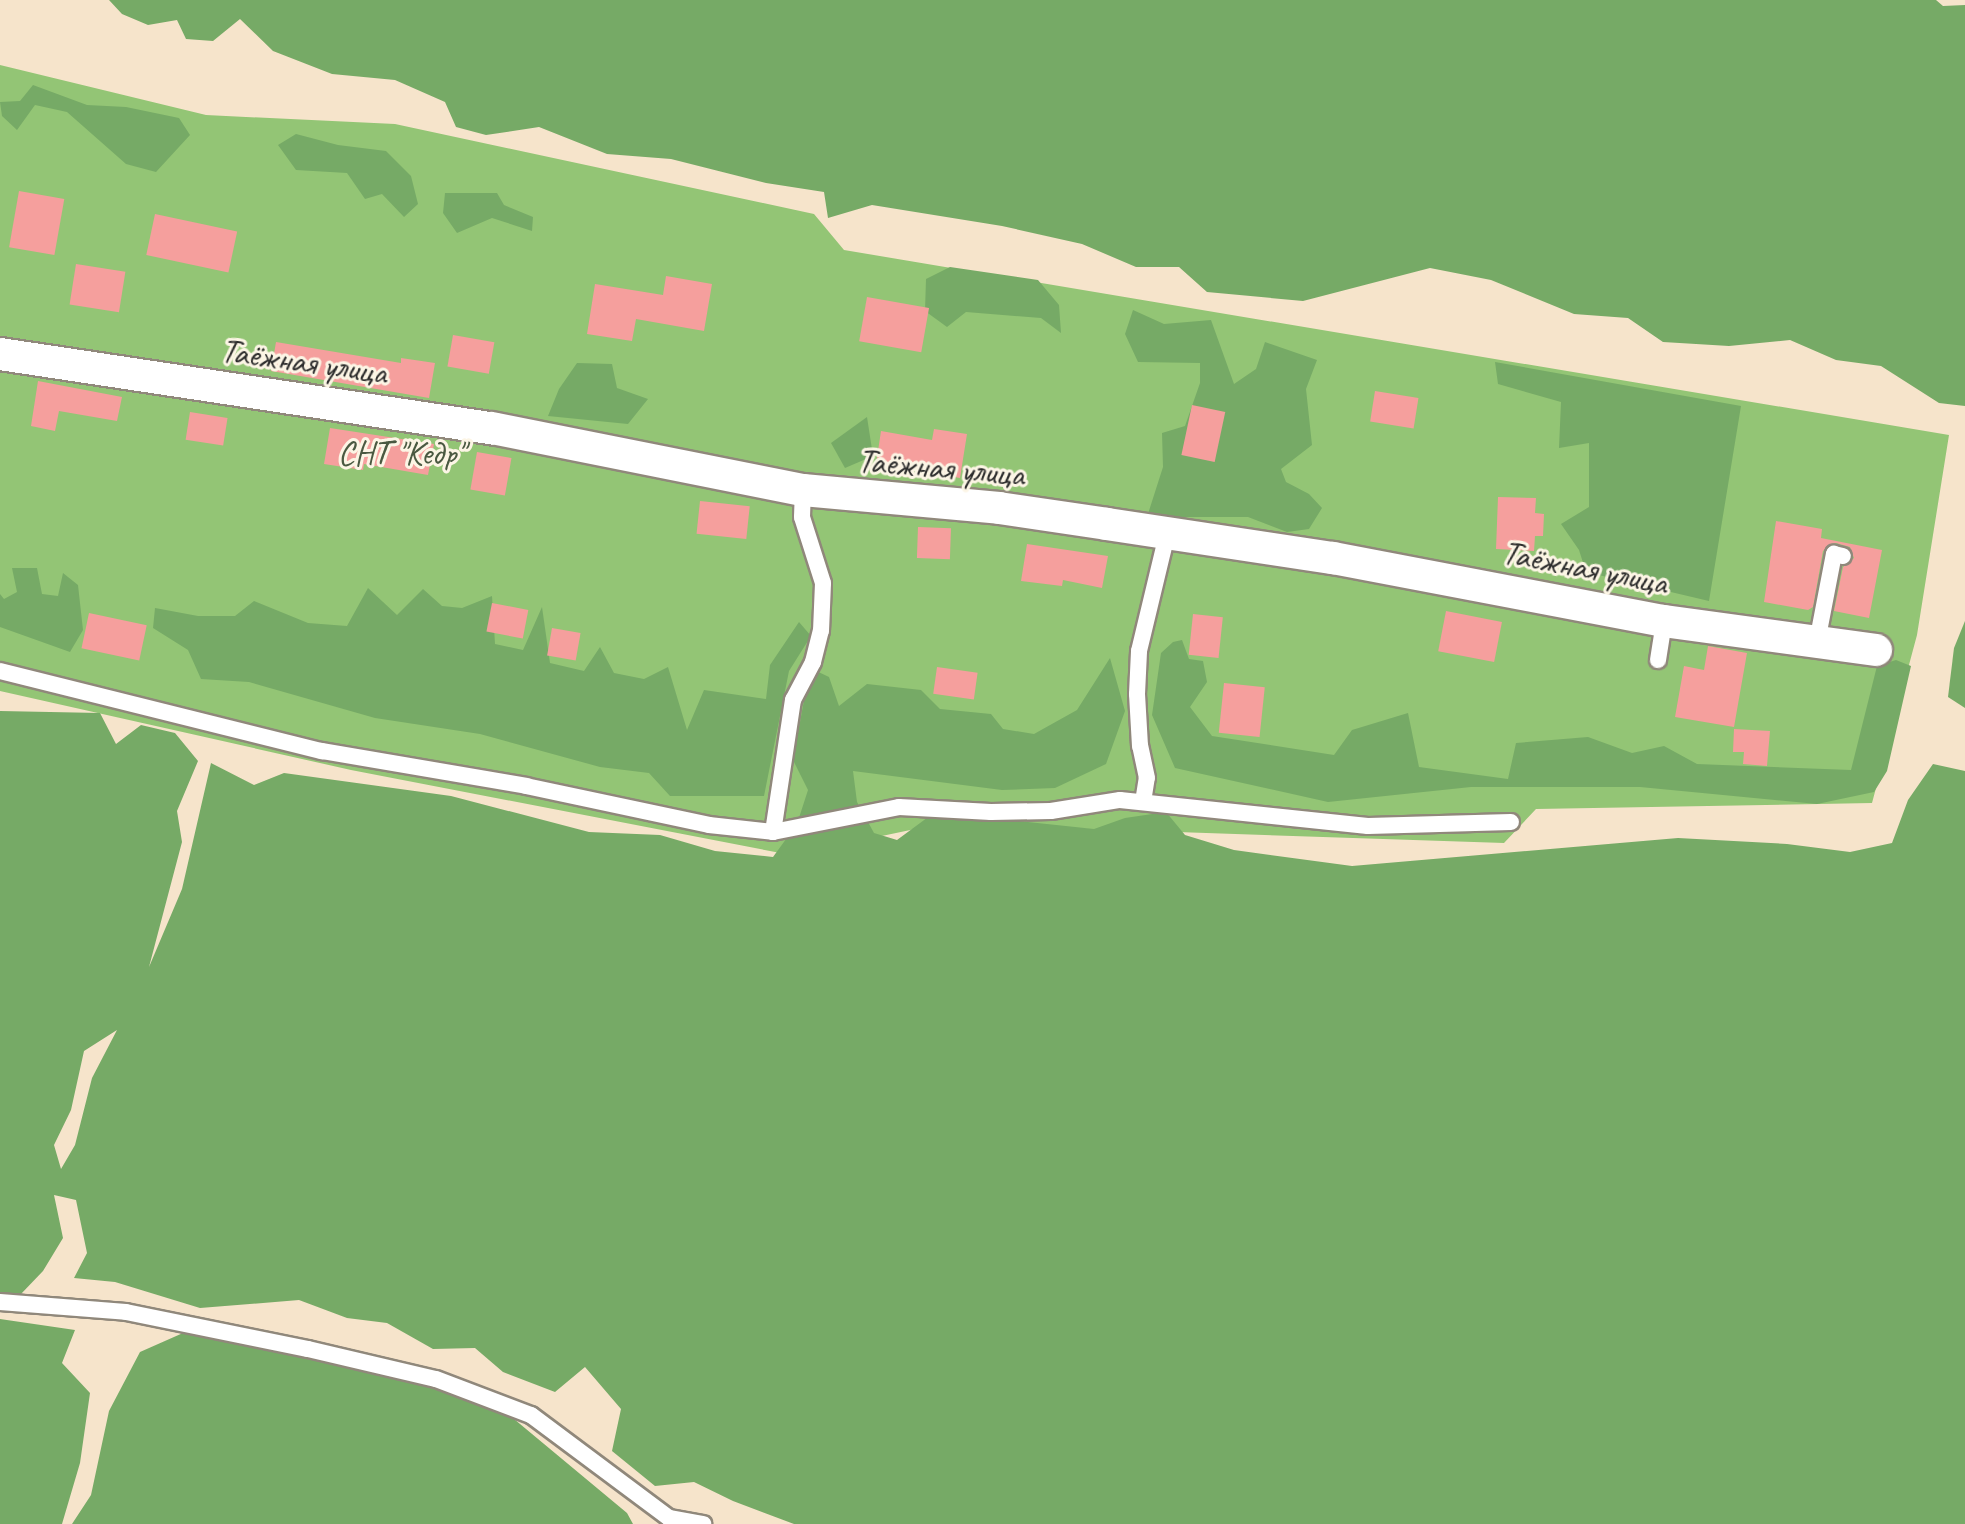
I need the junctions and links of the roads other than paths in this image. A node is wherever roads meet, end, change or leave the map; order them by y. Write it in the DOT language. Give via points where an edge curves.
graph roads {
  1 [pos="0,354"];
  2 [pos="803,490"];
  3 [pos="1167,534"];
  4 [pos="1843,556"];
  5 [pos="1664,621"];
  6 [pos="1817,642"];
  7 [pos="1876,650"];
  8 [pos="1658,660"];
  9 [pos="0,671"];
  10 [pos="1143,802"];
  11 [pos="1511,822"];
  12 [pos="773,832"];
  13 [pos="0,1302"];
  14 [pos="703,1524"];
  1 -- 2 [label="street, Таёжная улица" via="492,428"];
  2 -- 3 [label="street, Таёжная улица" via="999,508"];
  2 -- 12 [label="lane" via="802,517 823,583 821,631 813,662 793,700"];
  3 -- 5 [label="street, Таёжная улица" via="1333,558"];
  3 -- 10 [label="lane" via="1139,651 1138,707 1147,778"];
  4 -- 6 [label="lane" via="1834,554"];
  5 -- 6 [label="street, Таёжная улица"];
  5 -- 8 [label="lane"];
  6 -- 7 [label="street, Таёжная улица"];
  9 -- 12 [label="lane" via="322,751 709,825"];
  10 -- 11 [label="lane" via="1368,826"];
  10 -- 12 [label="lane" via="1006,812 899,807"];
  13 -- 14 [label="lane" via="126,1312 436,1379 531,1415 669,1518"];
}
